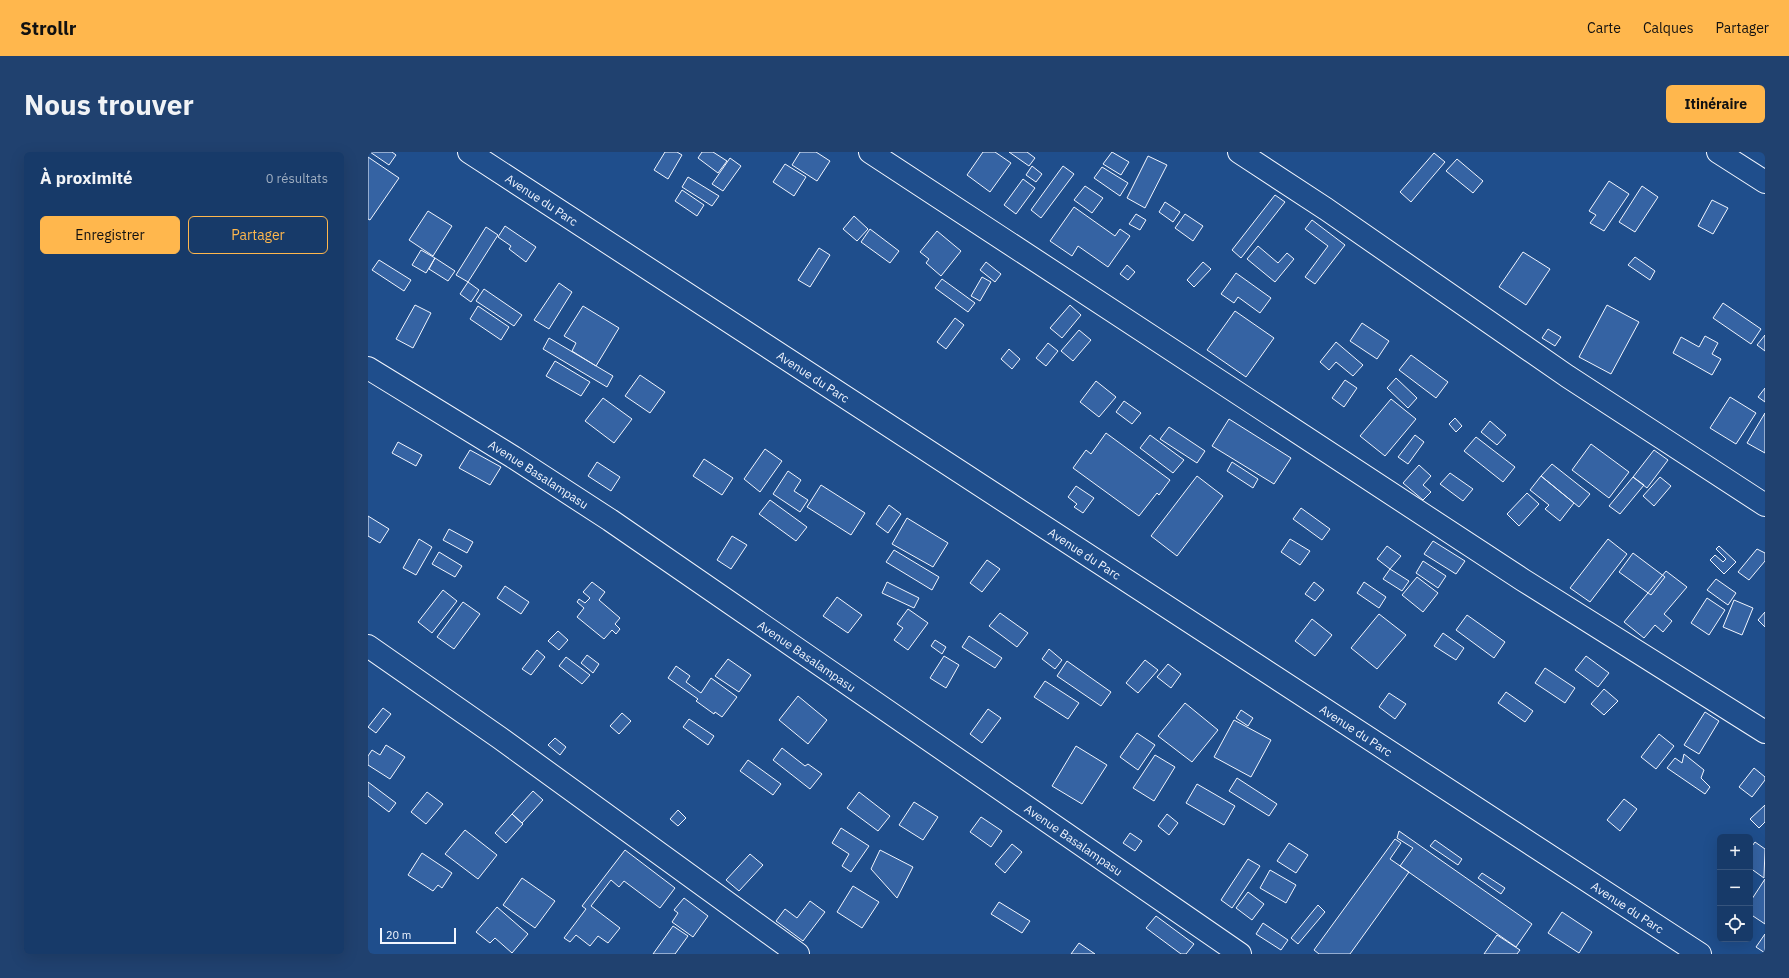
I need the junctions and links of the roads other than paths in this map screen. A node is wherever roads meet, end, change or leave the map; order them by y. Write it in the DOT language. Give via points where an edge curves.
graph roads {
  1 [pos="470,152"];
  2 [pos="870,152"];
  3 [pos="1240,152"];
  4 [pos="1718,152"];
  5 [pos="1765,182"];
  6 [pos="368,368"];
  7 [pos="1765,505"];
  8 [pos="368,646"];
  9 [pos="1765,732"];
  10 [pos="798,954"];
  11 [pos="1240,954"];
  12 [pos="1700,954"];
  1 -- 12 [label="street, Avenue du Parc"];
  2 -- 9 [label="street" via="1523,580"];
  3 -- 7 [label="street" via="1567,376"];
  4 -- 5 [label="street"];
  6 -- 11 [label="street, Avenue Basalampasu" via="513,456 610,520"];
  8 -- 10 [label="street" via="500,738"];
}
